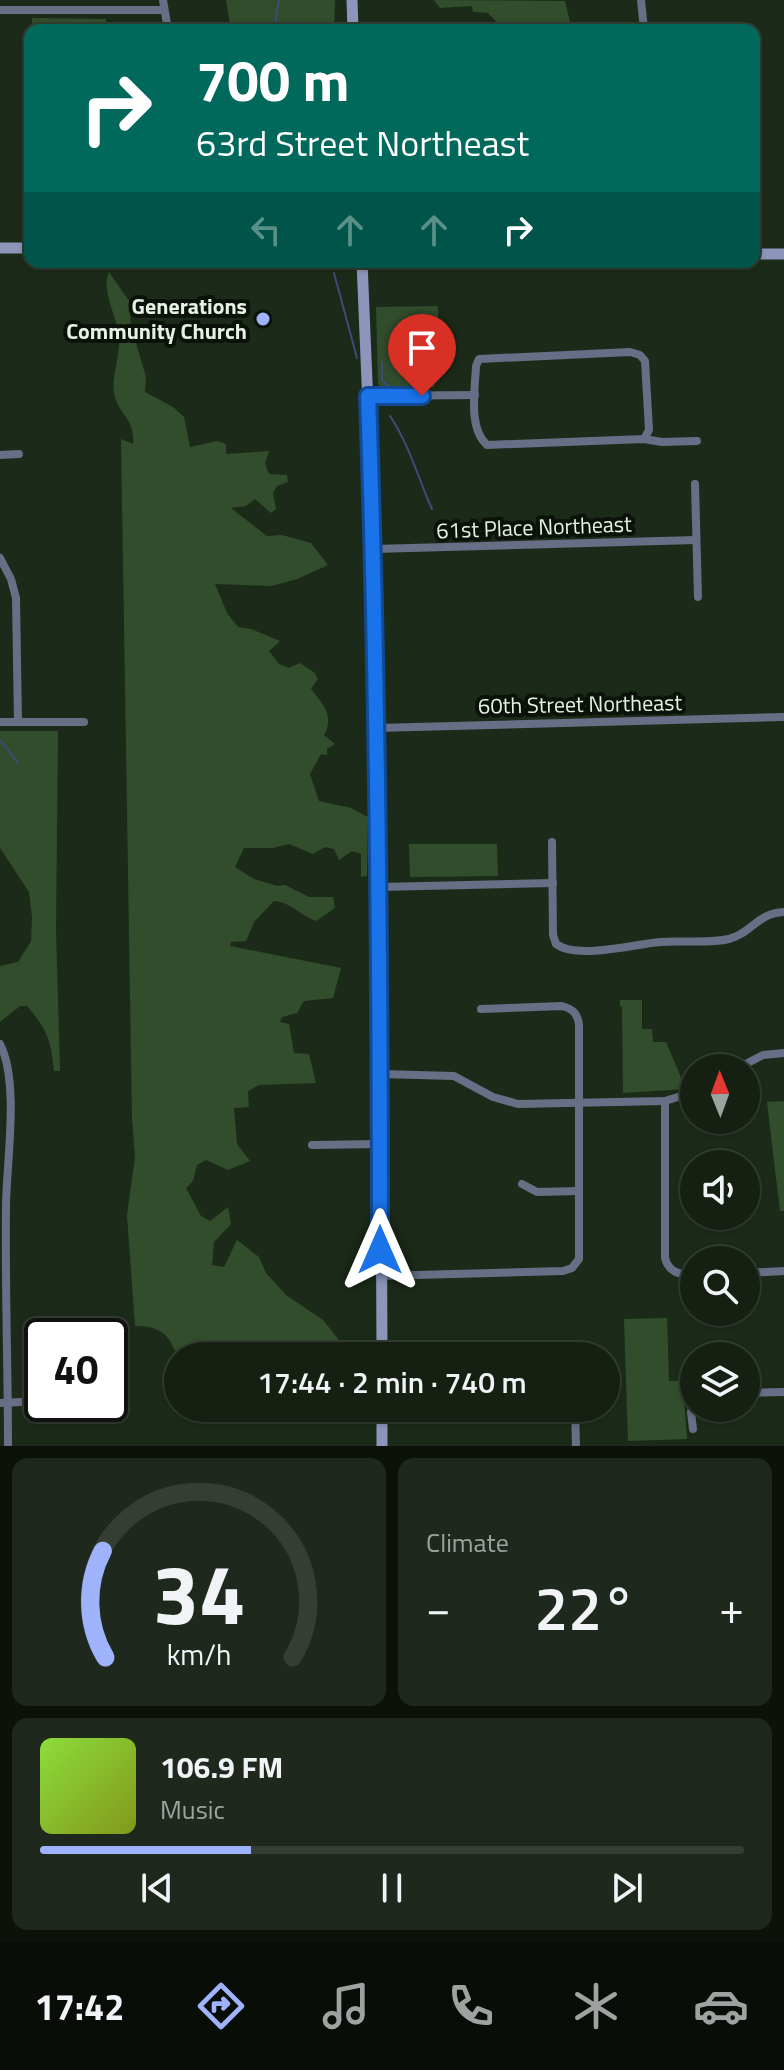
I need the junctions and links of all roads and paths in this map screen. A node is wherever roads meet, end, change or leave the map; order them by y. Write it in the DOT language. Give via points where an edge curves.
graph roads {
  1 [pos="352,0"];
  2 [pos="641,0"];
  3 [pos="163,5"];
  4 [pos="0,10"];
  5 [pos="353,24"];
  6 [pos="643,24"];
  7 [pos="0,248"];
  8 [pos="24,248"];
  9 [pos="760,254"];
  10 [pos="784,254"];
  11 [pos="362,268"];
  12 [pos="475,395"];
  13 [pos="368,396"];
  14 [pos="644,439"];
  15 [pos="697,441"];
  16 [pos="19,454"];
  17 [pos="0,455"];
  18 [pos="695,484"];
  19 [pos="696,540"];
  20 [pos="374,549"];
  21 [pos="0,558"];
  22 [pos="698,597"];
  23 [pos="784,717"];
  24 [pos="0,722"];
  25 [pos="18,722"];
  26 [pos="84,722"];
  27 [pos="377,728"];
  28 [pos="552,842"];
  29 [pos="553,883"];
  30 [pos="380,887"];
  31 [pos="784,912"];
  32 [pos="481,1009"];
  33 [pos="0,1044"];
  34 [pos="784,1053"];
  35 [pos="760,1057"];
  36 [pos="380,1074"];
  37 [pos="680,1096"];
  38 [pos="665,1101"];
  39 [pos="579,1103"];
  40 [pos="4,1132"];
  41 [pos="380,1144"];
  42 [pos="312,1145"];
  43 [pos="522,1184"];
  44 [pos="579,1191"];
  45 [pos="784,1271"];
  46 [pos="760,1272"];
  47 [pos="680,1274"];
  48 [pos="380,1276"];
  49 [pos="382,1342"];
  50 [pos="784,1392"];
  51 [pos="760,1393"];
  52 [pos="24,1401"];
  53 [pos="4,1402"];
  54 [pos="382,1422"];
  55 [pos="575,1422"];
  56 [pos="692,1422"];
  57 [pos="693,1429"];
  58 [pos="8,1446"];
  59 [pos="382,1446"];
  60 [pos="576,1446"];
  1 -- 5 [label="street"];
  2 -- 6 [label="street"];
  3 -- 4 [label="street"];
  7 -- 8 [label="street"];
  9 -- 10 [label="street"];
  11 -- 13 [label="street"];
  12 -- 13 [label="street"];
  12 -- 14 [label="street" via="478,436 487,445"];
  12 -- 14 [label="street" via="479,359 630,352 645,361 649,430"];
  13 -- 20 [label="street"];
  14 -- 15 [label="street"];
  16 -- 17 [label="street"];
  18 -- 19 [label="street"];
  19 -- 20 [label="street, 61st Place Northeast"];
  19 -- 22 [label="street"];
  20 -- 27 [label="street"];
  21 -- 25 [label="street" via="16,598"];
  23 -- 27 [label="street, 60th Street Northeast"];
  24 -- 25 [label="street"];
  25 -- 26 [label="street"];
  27 -- 30 [label="street"];
  28 -- 29 [label="street"];
  29 -- 30 [label="street"];
  29 -- 31 [label="street" via="553,935 559,947 569,950 724,940 765,915"];
  30 -- 36 [label="street"];
  32 -- 39 [label="street" via="562,1006 574,1012 579,1025"];
  33 -- 40 [label="street" via="7,1065"];
  34 -- 35 [label="street"];
  36 -- 39 [label="street" via="454,1076 508,1102"];
  36 -- 41 [label="street"];
  37 -- 38 [label="street"];
  38 -- 39 [label="street"];
  38 -- 47 [label="street" via="665,1258"];
  39 -- 44 [label="street"];
  40 -- 53 [label="street"];
  41 -- 42 [label="street"];
  41 -- 48 [label="street"];
  43 -- 44 [label="street" via="537,1192"];
  44 -- 48 [label="street" via="580,1253 568,1269"];
  45 -- 46 [label="street"];
  48 -- 49 [label="street"];
  50 -- 51 [label="street"];
  52 -- 53 [label="street"];
  53 -- 58 [label="street"];
  54 -- 59 [label="street"];
  55 -- 60 [label="street"];
  56 -- 57 [label="street"];
}
